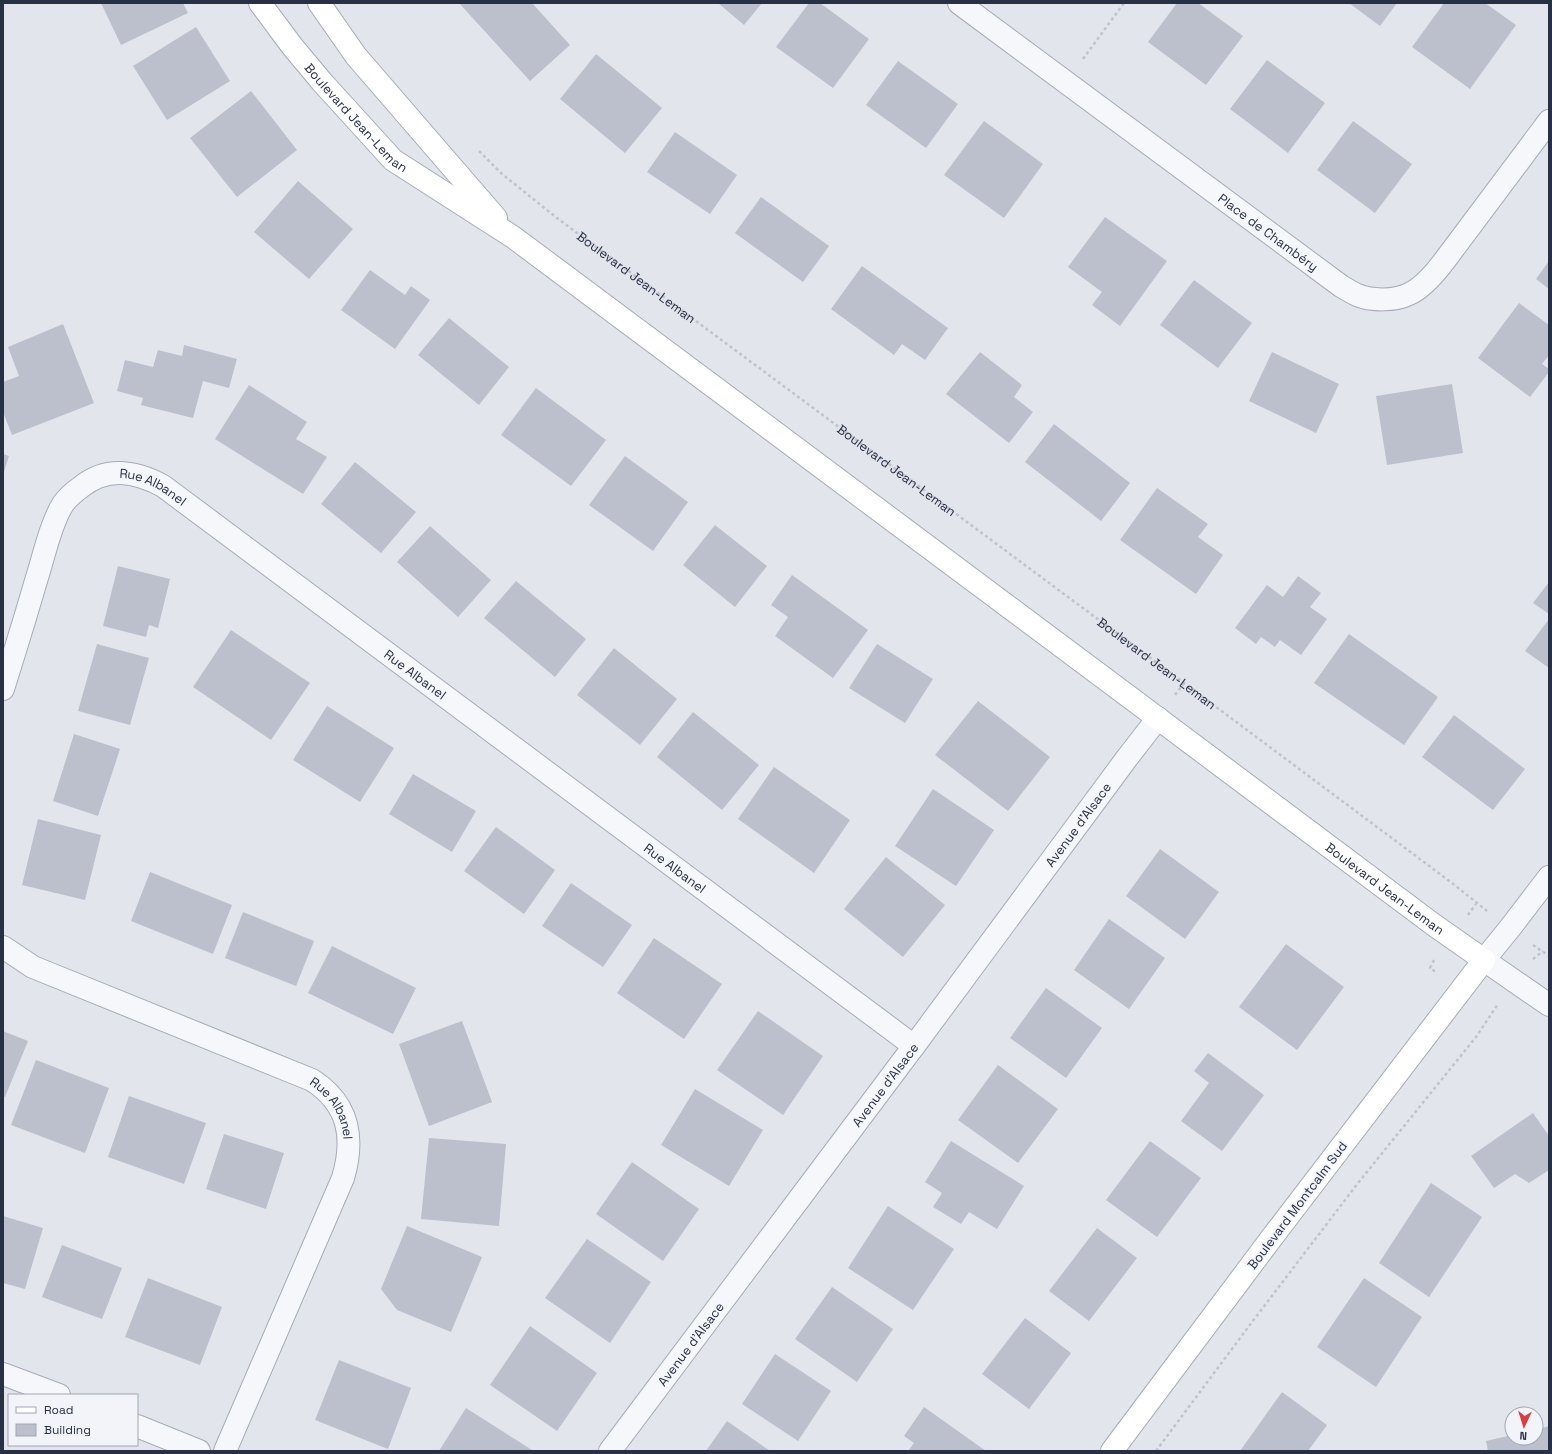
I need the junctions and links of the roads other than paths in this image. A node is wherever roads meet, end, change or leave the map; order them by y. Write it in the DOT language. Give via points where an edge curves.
graph roads {
  1 [pos="260,3"];
  2 [pos="318,3"];
  3 [pos="959,3"];
  4 [pos="1549,121"];
  5 [pos="512,237"];
  6 [pos="3,689"];
  7 [pos="1158,718"];
  8 [pos="1549,877"];
  9 [pos="3,947"];
  10 [pos="1484,960"];
  11 [pos="1549,1006"];
  12 [pos="914,1046"];
  13 [pos="3,1374"];
  14 [pos="56,1394"];
  15 [pos="138,1426"];
  16 [pos="200,1451"];
  17 [pos="225,1451"];
  18 [pos="610,1451"];
  19 [pos="1112,1451"];
  1 -- 5 [label="street, Boulevard Jean-Leman" via="322,82 393,160"];
  2 -- 5 [label="street, Boulevard Jean-Leman" via="374,78"];
  3 -- 4 [label="street, Place de Chambéry" via="1341,286 1358,296 1374,299 1410,294 1430,279"];
  5 -- 7 [label="street, Boulevard Jean-Leman"];
  6 -- 12 [label="street, Rue Albanel" via="49,540 64,503 96,476 122,473 151,479"];
  7 -- 10 [label="street, Boulevard Jean-Leman"];
  7 -- 12 [label="street, Avenue d'Alsace"];
  8 -- 10 [label="street"];
  9 -- 17 [label="street, Rue Albanel" via="34,967 312,1080 325,1088 341,1109 349,1134 343,1178"];
  10 -- 11 [label="street, Boulevard Jean-Leman"];
  10 -- 19 [label="street, Boulevard Montcalm Sud"];
  12 -- 18 [label="street, Avenue d'Alsace"];
  13 -- 14 [label="street"];
  15 -- 16 [label="street"];
}
